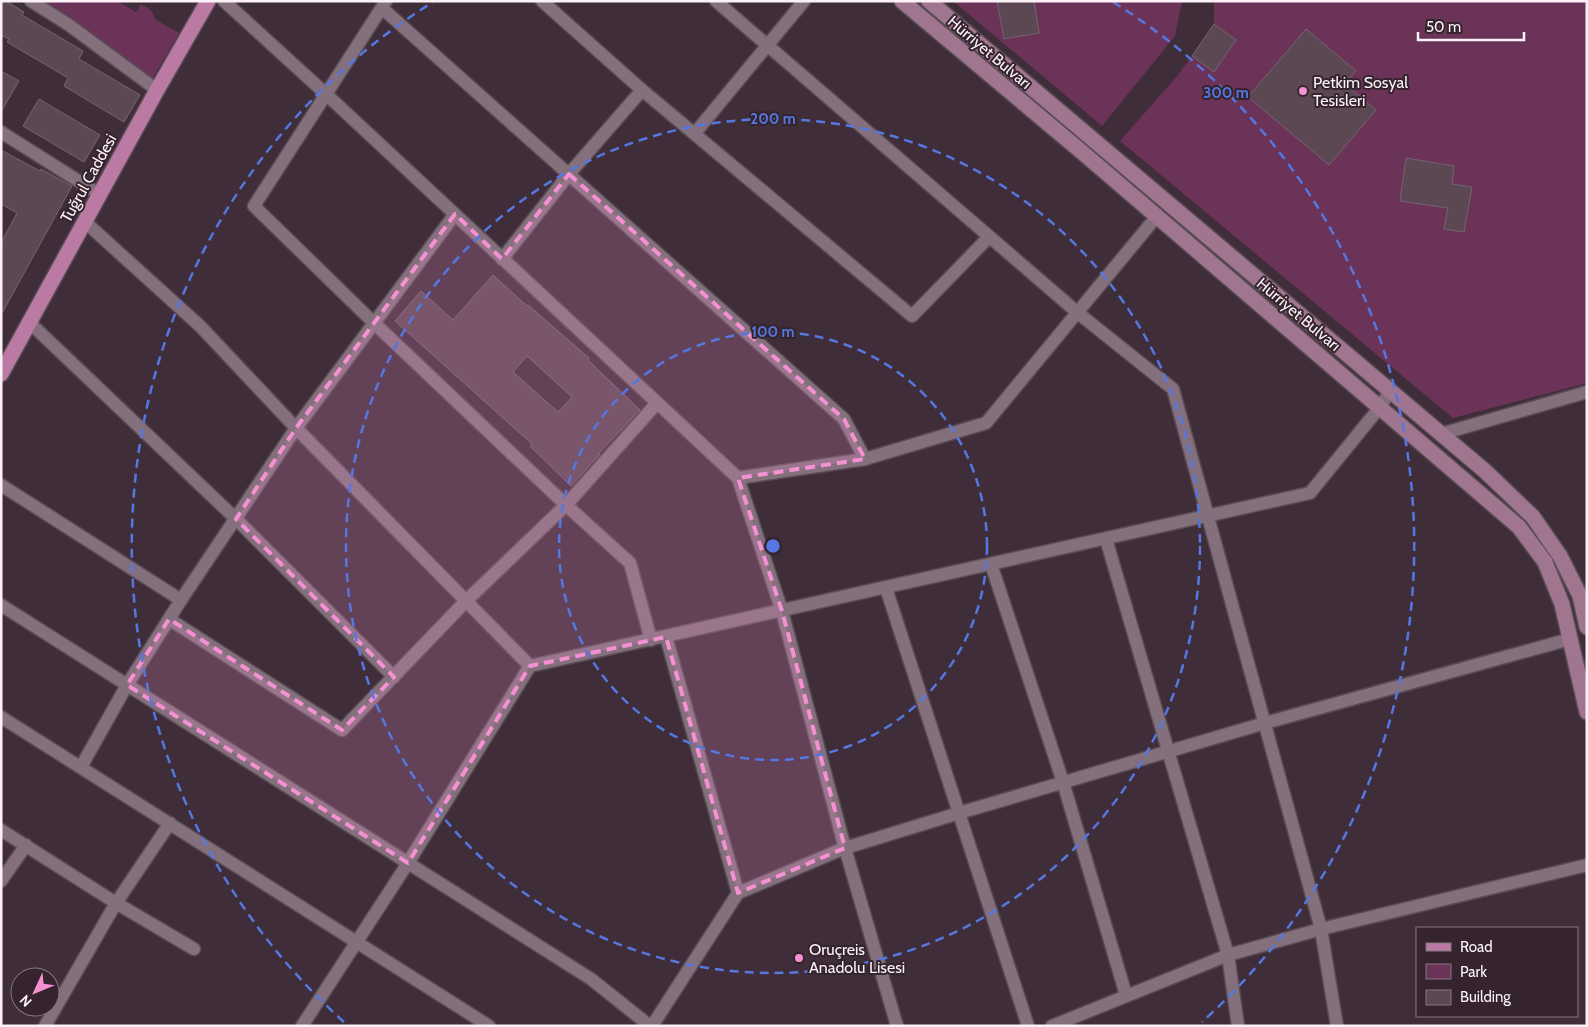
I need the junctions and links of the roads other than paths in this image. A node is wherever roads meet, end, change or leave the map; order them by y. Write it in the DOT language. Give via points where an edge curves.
graph roads {
  1 [pos="31,1"];
  2 [pos="208,1"];
  3 [pos="224,1"];
  4 [pos="542,1"];
  5 [pos="716,1"];
  6 [pos="804,1"];
  7 [pos="902,1"];
  8 [pos="929,1"];
  9 [pos="384,5"];
  10 [pos="768,46"];
  11 [pos="157,90"];
  12 [pos="642,90"];
  13 [pos="327,95"];
  14 [pos="1,132"];
  15 [pos="695,133"];
  16 [pos="569,174"];
  17 [pos="99,194"];
  18 [pos="455,214"];
  19 [pos="1157,216"];
  20 [pos="84,220"];
  21 [pos="989,237"];
  22 [pos="502,259"];
  23 [pos="1078,313"];
  24 [pos="29,322"];
  25 [pos="374,322"];
  26 [pos="1,374"];
  27 [pos="1390,391"];
  28 [pos="1587,392"];
  29 [pos="657,403"];
  30 [pos="1380,406"];
  31 [pos="296,428"];
  32 [pos="1441,434"];
  33 [pos="865,459"];
  34 [pos="738,478"];
  35 [pos="1,485"];
  36 [pos="566,505"];
  37 [pos="1209,516"];
  38 [pos="236,519"];
  39 [pos="1106,539"];
  40 [pos="991,564"];
  41 [pos="886,588"];
  42 [pos="181,600"];
  43 [pos="466,601"];
  44 [pos="1,605"];
  45 [pos="782,611"];
  46 [pos="169,619"];
  47 [pos="1587,627"];
  48 [pos="666,636"];
  49 [pos="1570,639"];
  50 [pos="651,640"];
  51 [pos="530,666"];
  52 [pos="394,677"];
  53 [pos="127,685"];
  54 [pos="1587,712"];
  55 [pos="1,717"];
  56 [pos="1265,723"];
  57 [pos="1167,752"];
  58 [pos="82,767"];
  59 [pos="1063,782"];
  60 [pos="959,813"];
  61 [pos="170,823"];
  62 [pos="1,830"];
  63 [pos="26,845"];
  64 [pos="845,848"];
  65 [pos="408,863"];
  66 [pos="1587,865"];
  67 [pos="1,881"];
  68 [pos="738,893"];
  69 [pos="116,903"];
  70 [pos="1321,929"];
  71 [pos="357,941"];
  72 [pos="194,949"];
  73 [pos="1228,955"];
  74 [pos="1126,995"];
  75 [pos="307,1024"];
  76 [pos="45,1026"];
  77 [pos="489,1026"];
  78 [pos="651,1026"];
  79 [pos="897,1026"];
  80 [pos="1028,1026"];
  81 [pos="1052,1026"];
  82 [pos="1238,1026"];
  83 [pos="1337,1026"];
  1 -- 11 [label="street"];
  2 -- 11 [label="main road, Tuğrul Caddesi"];
  3 -- 13 [label="street"];
  4 -- 12 [label="street"];
  5 -- 10 [label="street"];
  6 -- 10 [label="street"];
  7 -- 19 [label="main road, Hürriyet Bulvarı"];
  8 -- 27 [label="main road, Hürriyet Bulvarı"];
  9 -- 13 [label="street"];
  9 -- 16 [label="street"];
  10 -- 15 [label="street"];
  10 -- 21 [label="street"];
  11 -- 17 [label="main road, Tuğrul Caddesi"];
  12 -- 15 [label="street"];
  12 -- 16 [label="street"];
  13 -- 18 [label="street"];
  13 -- 25 [label="street" via="254,206"];
  14 -- 17 [label="street"];
  15 -- 21 [label="street" via="912,316"];
  16 -- 22 [label="street"];
  16 -- 33 [label="street" via="844,419"];
  17 -- 20 [label="main road, Tuğrul Caddesi"];
  18 -- 22 [label="street"];
  18 -- 25 [label="street"];
  19 -- 23 [label="street"];
  19 -- 30 [label="main road, Hürriyet Bulvarı"];
  20 -- 24 [label="main road, Tuğrul Caddesi"];
  20 -- 31 [label="street" via="200,326"];
  21 -- 23 [label="street"];
  22 -- 29 [label="street"];
  23 -- 33 [label="street" via="986,423"];
  23 -- 37 [label="street" via="1173,389"];
  24 -- 26 [label="main road, Tuğrul Caddesi"];
  24 -- 38 [label="street"];
  25 -- 31 [label="street"];
  25 -- 36 [label="street"];
  27 -- 30 [label="street"];
  27 -- 32 [label="main road, Hürriyet Bulvarı"];
  28 -- 32 [label="street"];
  29 -- 34 [label="street"];
  29 -- 36 [label="street"];
  30 -- 37 [label="street" via="1310,493"];
  30 -- 49 [label="main road, Hürriyet Bulvarı" via="1519,527 1545,562 1562,604"];
  31 -- 38 [label="street"];
  31 -- 43 [label="street"];
  32 -- 47 [label="main road, Hürriyet Bulvarı" via="1533,517 1560,556 1580,596"];
  33 -- 34 [label="street"];
  34 -- 45 [label="street"];
  35 -- 42 [label="street"];
  36 -- 43 [label="street"];
  36 -- 50 [label="street" via="630,563"];
  37 -- 39 [label="street"];
  37 -- 56 [label="street"];
  38 -- 42 [label="street"];
  38 -- 52 [label="street"];
  39 -- 40 [label="street"];
  39 -- 57 [label="street"];
  40 -- 41 [label="street"];
  40 -- 59 [label="street"];
  41 -- 45 [label="street"];
  41 -- 60 [label="street"];
  42 -- 46 [label="street"];
  43 -- 51 [label="street"];
  43 -- 52 [label="street"];
  44 -- 53 [label="street"];
  45 -- 48 [label="street"];
  45 -- 64 [label="street"];
  46 -- 52 [label="street" via="342,730"];
  46 -- 53 [label="street"];
  48 -- 50 [label="street"];
  48 -- 68 [label="street"];
  49 -- 54 [label="main road, Hürriyet Bulvarı"];
  49 -- 56 [label="street"];
  50 -- 51 [label="street"];
  51 -- 65 [label="street"];
  53 -- 58 [label="street"];
  53 -- 65 [label="street"];
  55 -- 58 [label="street"];
  56 -- 57 [label="street"];
  56 -- 70 [label="street"];
  57 -- 59 [label="street"];
  57 -- 73 [label="street"];
  58 -- 61 [label="street"];
  59 -- 60 [label="street"];
  59 -- 74 [label="street"];
  60 -- 64 [label="street"];
  60 -- 80 [label="street"];
  61 -- 69 [label="street"];
  61 -- 71 [label="street"];
  62 -- 63 [label="street"];
  63 -- 67 [label="street"];
  63 -- 69 [label="street"];
  64 -- 68 [label="street"];
  64 -- 79 [label="street"];
  65 -- 71 [label="street"];
  65 -- 78 [label="street" via="590,979"];
  66 -- 70 [label="street"];
  68 -- 78 [label="street"];
  69 -- 72 [label="street"];
  69 -- 76 [label="street"];
  70 -- 73 [label="street"];
  70 -- 83 [label="street"];
  71 -- 75 [label="street"];
  71 -- 77 [label="street"];
  73 -- 74 [label="street"];
  73 -- 82 [label="street"];
  74 -- 81 [label="street"];
}
